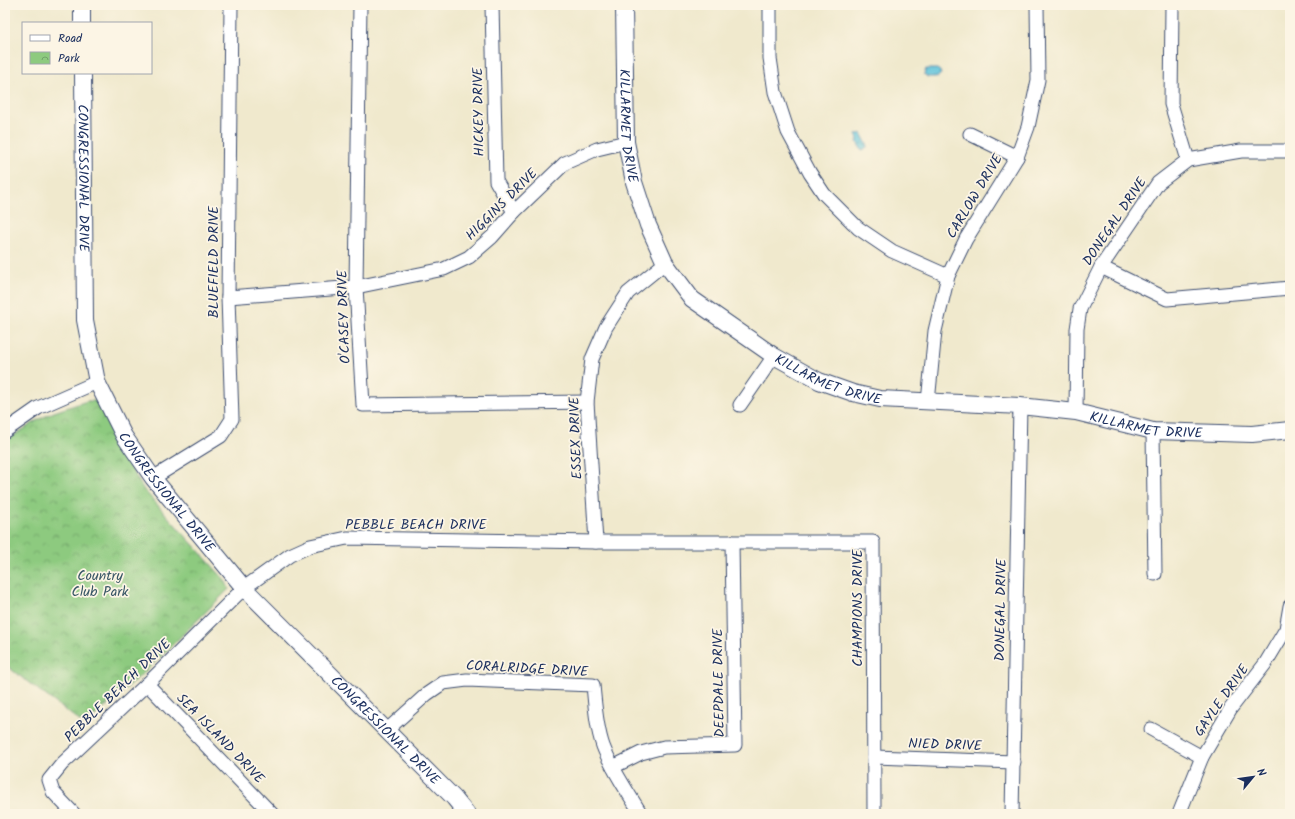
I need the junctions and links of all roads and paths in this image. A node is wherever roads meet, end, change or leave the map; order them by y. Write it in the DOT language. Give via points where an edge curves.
graph roads {
  1 [pos="82,5"];
  2 [pos="230,5"];
  3 [pos="360,5"];
  4 [pos="492,5"];
  5 [pos="624,5"];
  6 [pos="770,5"];
  7 [pos="1036,5"];
  8 [pos="1172,5"];
  9 [pos="82,22"];
  10 [pos="83,74"];
  11 [pos="970,134"];
  12 [pos="626,142"];
  13 [pos="1290,151"];
  14 [pos="1017,157"];
  15 [pos="1188,160"];
  16 [pos="514,212"];
  17 [pos="665,263"];
  18 [pos="1101,267"];
  19 [pos="948,276"];
  20 [pos="356,287"];
  21 [pos="1290,288"];
  22 [pos="228,298"];
  23 [pos="774,356"];
  24 [pos="98,382"];
  25 [pos="587,402"];
  26 [pos="928,402"];
  27 [pos="740,406"];
  28 [pos="1020,406"];
  29 [pos="1076,412"];
  30 [pos="1290,430"];
  31 [pos="5,431"];
  32 [pos="1153,431"];
  33 [pos="153,478"];
  34 [pos="596,542"];
  35 [pos="732,542"];
  36 [pos="1155,574"];
  37 [pos="244,588"];
  38 [pos="1290,606"];
  39 [pos="147,684"];
  40 [pos="1151,729"];
  41 [pos="387,730"];
  42 [pos="874,757"];
  43 [pos="1202,757"];
  44 [pos="1014,762"];
  45 [pos="613,767"];
  46 [pos="74,814"];
  47 [pos="272,814"];
  48 [pos="467,814"];
  49 [pos="641,814"];
  50 [pos="874,814"];
  51 [pos="1012,814"];
  52 [pos="1179,814"];
  1 -- 9 [label="street"];
  2 -- 22 [label="street, BLUEFIELD DRIVE"];
  3 -- 20 [label="street, O'CASEY DRIVE"];
  4 -- 16 [label="street, HICKEY DRIVE" via="496,181"];
  5 -- 12 [label="street, KILLARMET DRIVE"];
  6 -- 19 [label="street" via="770,58 775,92 788,132 820,189 858,228 886,248"];
  7 -- 14 [label="street, CARLOW DRIVE" via="1038,80 1028,127"];
  8 -- 15 [label="street" via="1171,104"];
  10 -- 24 [label="street, CONGRESSIONAL DRIVE" via="85,320"];
  11 -- 14 [label="street"];
  12 -- 16 [label="street, HIGGINS DRIVE" via="597,149 565,163"];
  12 -- 17 [label="street, KILLARMET DRIVE" via="636,189"];
  13 -- 15 [label="street, DONEGAL DRIVE" via="1241,151"];
  14 -- 19 [label="street, CARLOW DRIVE" via="966,238"];
  15 -- 18 [label="street, DONEGAL DRIVE" via="1158,183"];
  16 -- 20 [label="street, HIGGINS DRIVE" via="492,237 469,257 444,269"];
  17 -- 23 [label="street, KILLARMET DRIVE" via="692,299"];
  17 -- 25 [label="street, ESSEX DRIVE" via="628,293 606,327 592,359"];
  18 -- 21 [label="street" via="1167,299"];
  18 -- 29 [label="street, DONEGAL DRIVE" via="1080,309 1077,329"];
  19 -- 26 [label="street, CARLOW DRIVE" via="934,331"];
  20 -- 22 [label="street, HIGGINS DRIVE"];
  20 -- 25 [label="street, O'CASEY DRIVE" via="363,405"];
  22 -- 33 [label="street, BLUEFIELD DRIVE" via="232,419 221,436"];
  23 -- 26 [label="street, KILLARMET DRIVE" via="819,381 853,393 880,399"];
  23 -- 27 [label="street"];
  24 -- 31 [label="street" via="38,408"];
  24 -- 33 [label="street, CONGRESSIONAL DRIVE" via="124,436"];
  25 -- 34 [label="street, ESSEX DRIVE"];
  26 -- 28 [label="street, KILLARMET DRIVE"];
  28 -- 29 [label="street, KILLARMET DRIVE"];
  28 -- 44 [label="street, DONEGAL DRIVE"];
  29 -- 32 [label="street, KILLARMET DRIVE"];
  30 -- 32 [label="street, KILLARMET DRIVE" via="1252,434"];
  32 -- 36 [label="street"];
  33 -- 37 [label="street, CONGRESSIONAL DRIVE"];
  34 -- 35 [label="street, PEBBLE BEACH DRIVE"];
  34 -- 37 [label="street, PEBBLE BEACH DRIVE" via="348,538 310,546 290,555"];
  35 -- 42 [label="street, CHAMPIONS DRIVE" via="874,542"];
  35 -- 45 [label="street, DEEPDALE DRIVE" via="735,745 664,746"];
  37 -- 39 [label="street, PEBBLE BEACH DRIVE"];
  37 -- 41 [label="street, CONGRESSIONAL DRIVE"];
  38 -- 43 [label="street, GAYLE DRIVE" via="1286,630 1265,664 1231,708"];
  39 -- 46 [label="street, PEBBLE BEACH DRIVE" via="62,764 49,780 53,792"];
  39 -- 47 [label="street, SEA ISLAND DRIVE"];
  40 -- 43 [label="street"];
  41 -- 45 [label="street, CORALRIDGE DRIVE" via="443,683 467,680 593,685 596,720 603,746"];
  41 -- 48 [label="street, CONGRESSIONAL DRIVE"];
  42 -- 44 [label="street, NIED DRIVE"];
  42 -- 50 [label="street, CHAMPIONS DRIVE"];
  43 -- 52 [label="street, GAYLE DRIVE"];
  44 -- 51 [label="street, DONEGAL DRIVE"];
  45 -- 49 [label="street, CORALRIDGE DRIVE"];
}
